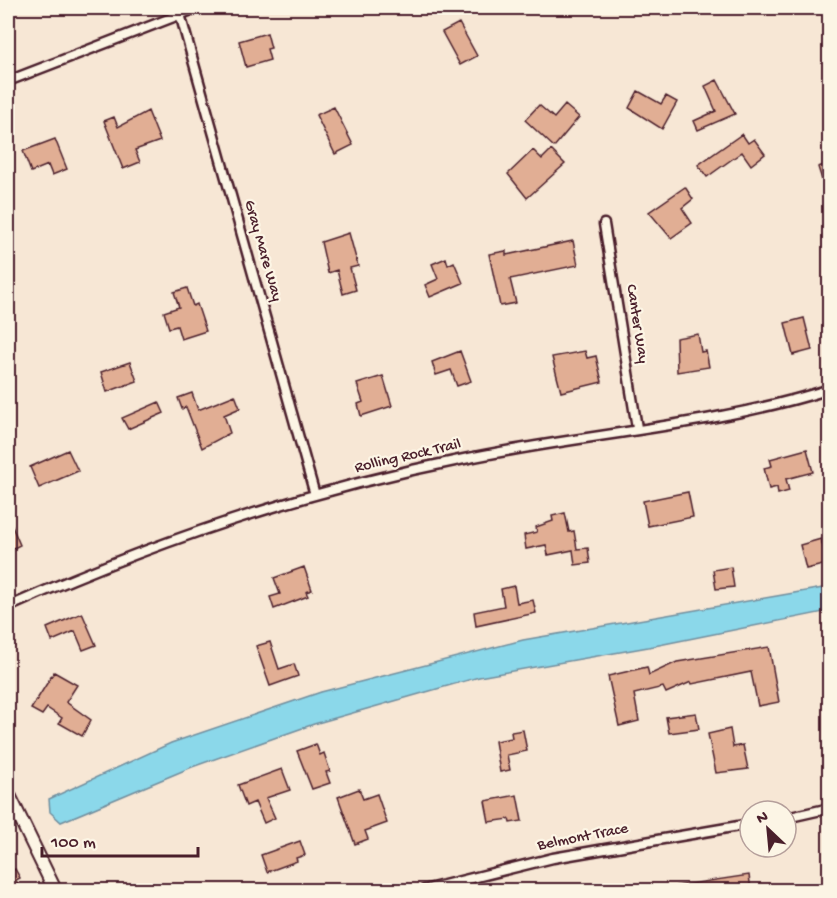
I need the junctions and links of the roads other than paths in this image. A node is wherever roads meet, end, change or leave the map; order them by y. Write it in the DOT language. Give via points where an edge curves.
graph roads {
  1 [pos="197,8"];
  2 [pos="180,14"];
  3 [pos="8,81"];
  4 [pos="604,224"];
  5 [pos="830,389"];
  6 [pos="637,428"];
  7 [pos="315,495"];
  8 [pos="8,607"];
  9 [pos="8,793"];
  10 [pos="830,808"];
  11 [pos="798,815"];
  12 [pos="738,826"];
  13 [pos="55,891"];
  14 [pos="423,891"];
  1 -- 2 [label="street"];
  2 -- 3 [label="street"];
  2 -- 7 [label="street, Gray Mare Way"];
  4 -- 6 [label="street, Canter Way"];
  5 -- 6 [label="street, Rolling Rock Trail" via="731,414"];
  6 -- 7 [label="street, Rolling Rock Trail" via="462,459"];
  7 -- 8 [label="street, Rolling Rock Trail" via="160,545"];
  9 -- 13 [label="street"];
  10 -- 11 [label="street"];
  12 -- 14 [label="street, Belmont Trace" via="553,858"];
}
